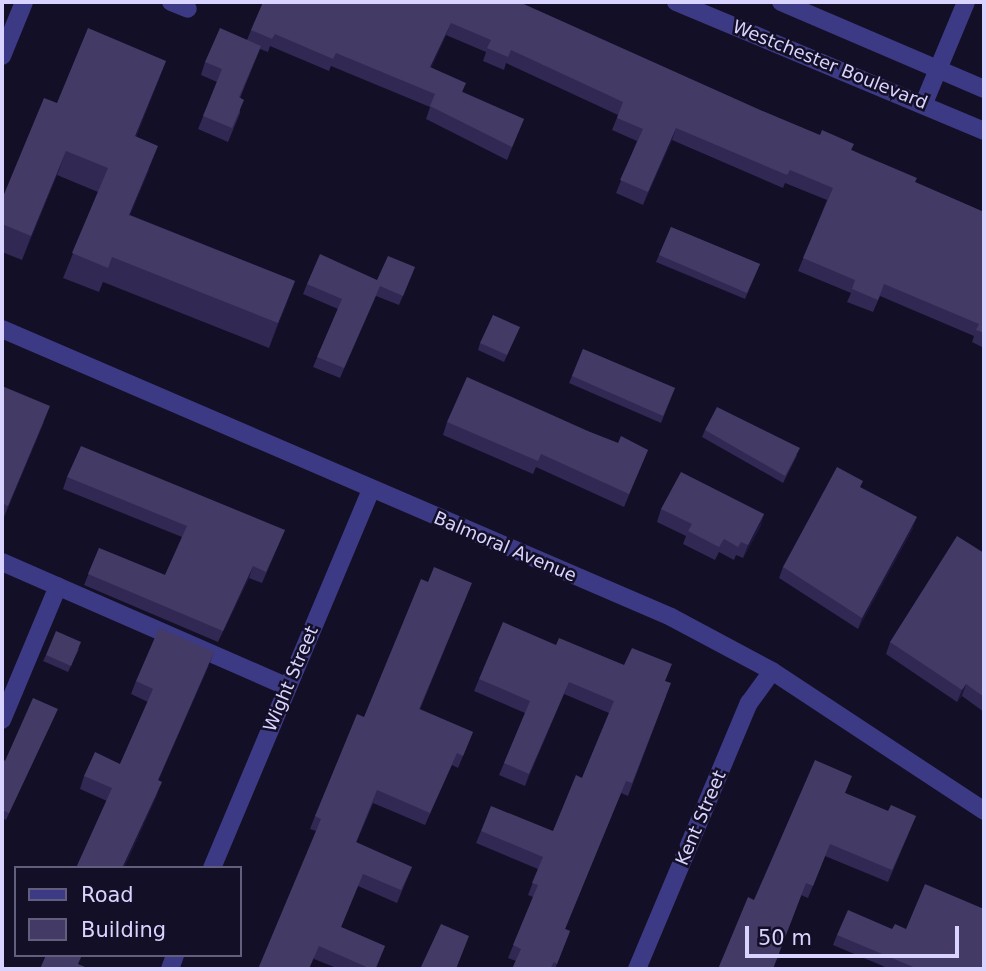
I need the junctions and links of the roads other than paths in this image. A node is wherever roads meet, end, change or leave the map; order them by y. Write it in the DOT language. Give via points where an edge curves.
graph roads {
  1 [pos="24,2"];
  2 [pos="170,2"];
  3 [pos="676,2"];
  4 [pos="782,2"];
  5 [pos="966,2"];
  6 [pos="188,9"];
  7 [pos="2,56"];
  8 [pos="939,69"];
  9 [pos="984,89"];
  10 [pos="924,103"];
  11 [pos="984,131"];
  12 [pos="2,329"];
  13 [pos="371,490"];
  14 [pos="2,562"];
  15 [pos="58,586"];
  16 [pos="772,671"];
  17 [pos="288,687"];
  18 [pos="2,720"];
  19 [pos="984,811"];
  20 [pos="213,866"];
  21 [pos="637,969"];
  1 -- 7 [label="street"];
  2 -- 6 [label="street"];
  3 -- 10 [label="street, Westchester Boulevard"];
  4 -- 8 [label="street"];
  5 -- 8 [label="street"];
  8 -- 9 [label="street"];
  8 -- 10 [label="street"];
  10 -- 11 [label="street, Westchester Boulevard"];
  12 -- 13 [label="street, Balmoral Avenue"];
  13 -- 16 [label="street, Balmoral Avenue" via="671,617"];
  13 -- 17 [label="street, Wight Street"];
  14 -- 15 [label="street"];
  15 -- 17 [label="street"];
  15 -- 18 [label="street"];
  16 -- 19 [label="street, Balmoral Avenue"];
  16 -- 21 [label="street, Kent Street" via="749,703"];
  17 -- 20 [label="street, Wight Street"];
}
